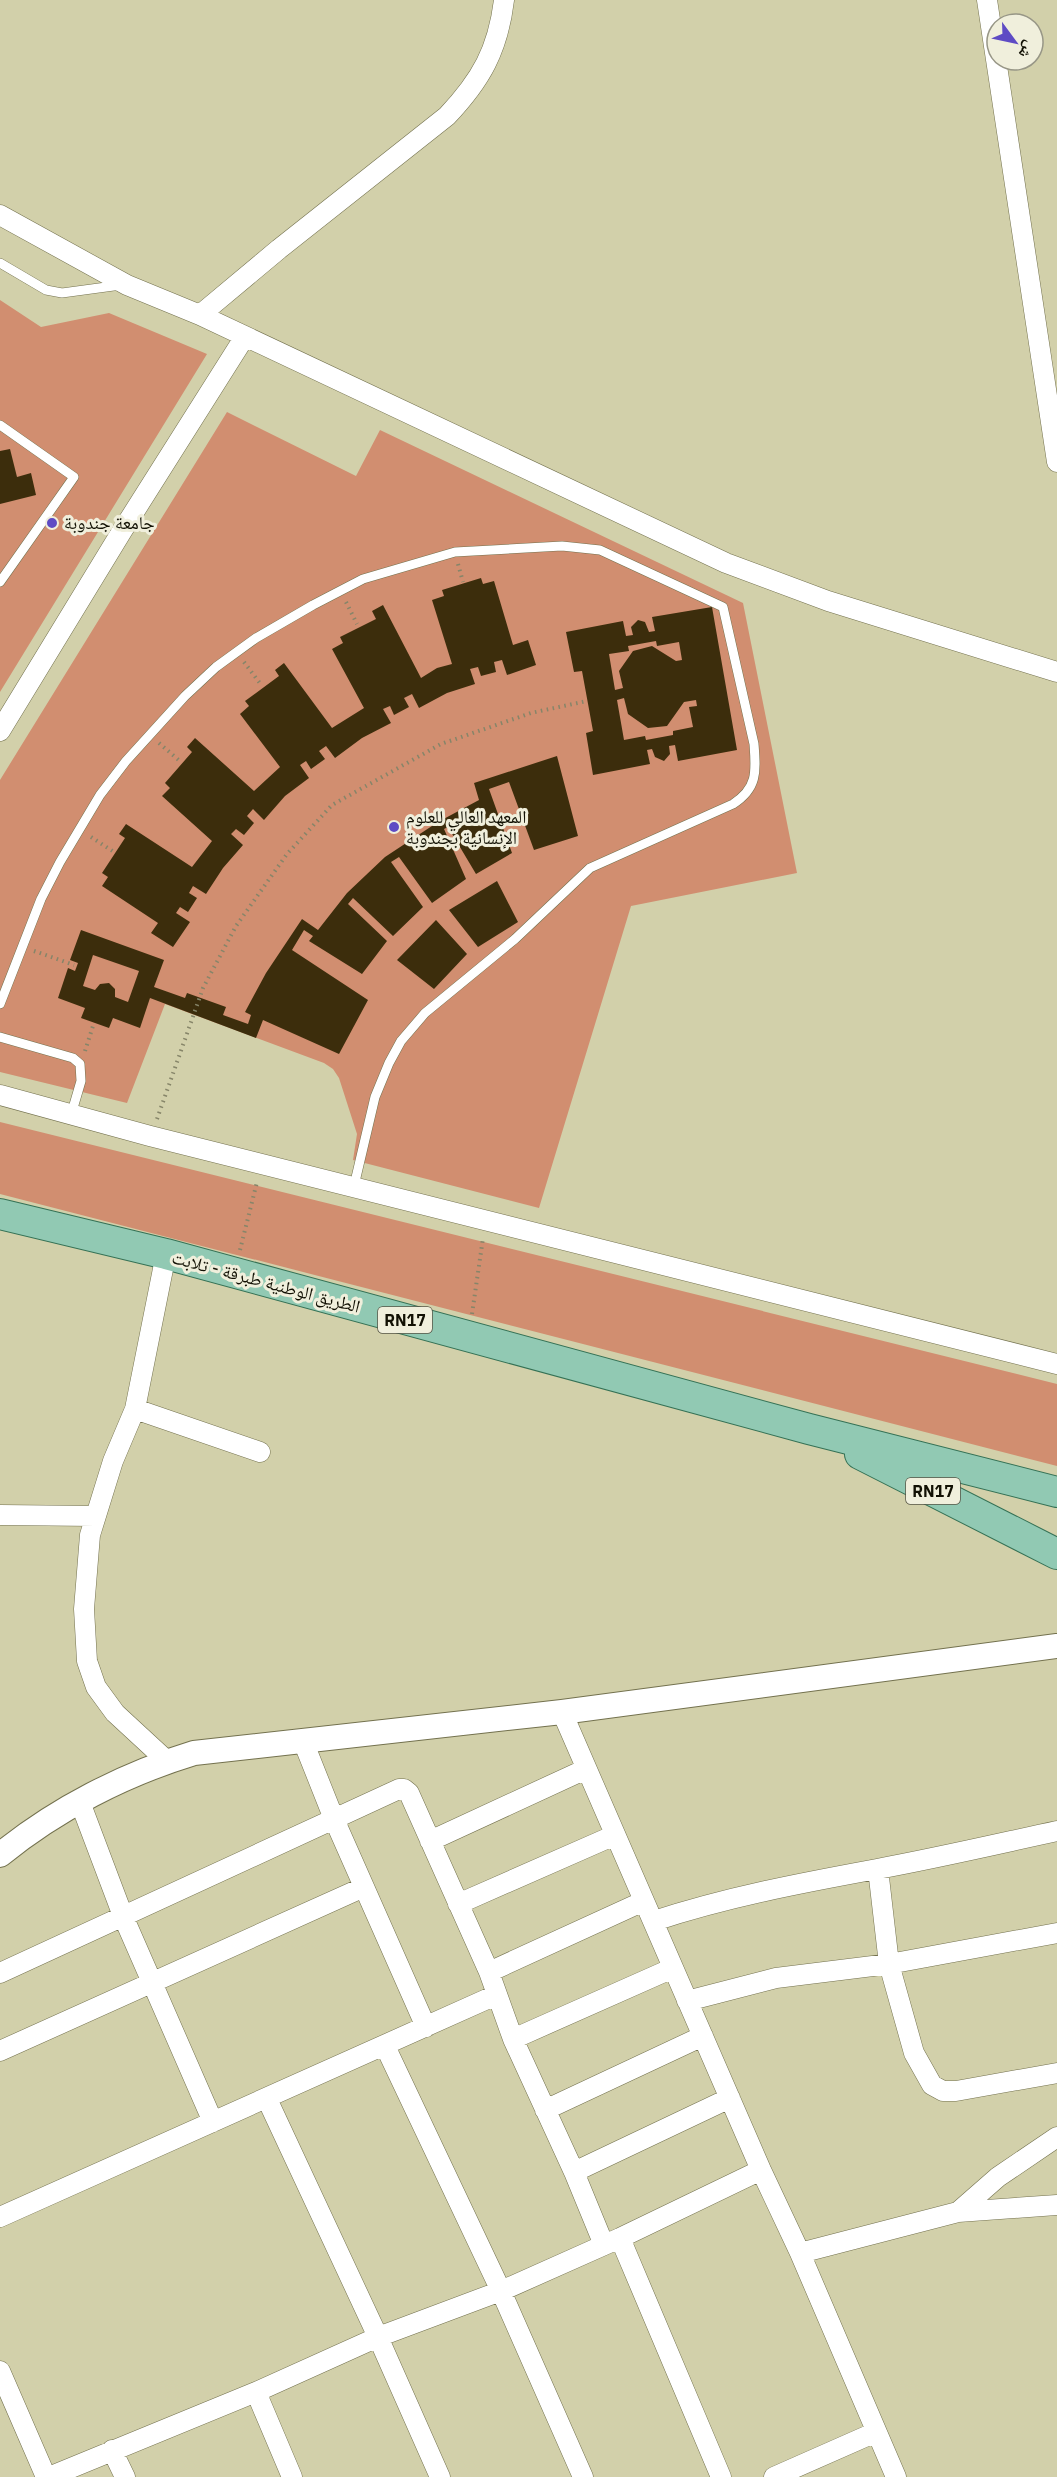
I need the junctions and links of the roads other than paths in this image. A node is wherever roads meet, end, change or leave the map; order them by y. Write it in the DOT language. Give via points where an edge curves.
graph roads {
  1 [pos="504,0"];
  2 [pos="987,0"];
  3 [pos="0,215"];
  4 [pos="0,263"];
  5 [pos="127,285"];
  6 [pos="200,315"];
  7 [pos="244,338"];
  8 [pos="0,425"];
  9 [pos="1057,462"];
  10 [pos="0,582"];
  11 [pos="1057,672"];
  12 [pos="0,731"];
  13 [pos="0,1004"];
  14 [pos="0,1037"];
  15 [pos="0,1095"];
  16 [pos="71,1114"];
  17 [pos="354,1186"];
  18 [pos="0,1214"];
  19 [pos="166,1254"];
  20 [pos="1057,1364"];
  21 [pos="135,1409"];
  22 [pos="809,1429"];
  23 [pos="260,1452"];
  24 [pos="1057,1492"];
  25 [pos="0,1515"];
  26 [pos="95,1516"];
  27 [pos="1057,1554"];
  28 [pos="1057,1646"];
  29 [pos="562,1712"];
  30 [pos="303,1742"];
  31 [pos="167,1761"];
  32 [pos="586,1769"];
  33 [pos="80,1802"];
  34 [pos="334,1819"];
  35 [pos="1057,1831"];
  36 [pos="615,1835"];
  37 [pos="430,1841"];
  38 [pos="0,1855"];
  39 [pos="878,1869"];
  40 [pos="364,1887"];
  41 [pos="644,1901"];
  42 [pos="458,1904"];
  43 [pos="123,1916"];
  44 [pos="654,1921"];
  45 [pos="1057,1933"];
  46 [pos="889,1964"];
  47 [pos="673,1968"];
  48 [pos="489,1972"];
  49 [pos="0,1974"];
  50 [pos="151,1982"];
  51 [pos="496,1995"];
  52 [pos="687,2001"];
  53 [pos="426,2027"];
  54 [pos="703,2036"];
  55 [pos="513,2039"];
  56 [pos="385,2046"];
  57 [pos="0,2051"];
  58 [pos="1057,2073"];
  59 [pos="730,2098"];
  60 [pos="267,2099"];
  61 [pos="545,2110"];
  62 [pos="213,2122"];
  63 [pos="1057,2137"];
  64 [pos="761,2170"];
  65 [pos="573,2172"];
  66 [pos="1057,2205"];
  67 [pos="2,2211"];
  68 [pos="958,2212"];
  69 [pos="612,2242"];
  70 [pos="801,2253"];
  71 [pos="501,2291"];
  72 [pos="378,2337"];
  73 [pos="0,2371"];
  74 [pos="255,2392"];
  75 [pos="876,2432"];
  76 [pos="112,2450"];
  77 [pos="48,2477"];
  78 [pos="125,2477"];
  79 [pos="292,2477"];
  80 [pos="440,2477"];
  81 [pos="583,2477"];
  82 [pos="721,2477"];
  83 [pos="774,2477"];
  84 [pos="896,2477"];
  1 -- 6 [label="street" via="491,56 466,97"];
  2 -- 9 [label="street"];
  3 -- 5 [label="street"];
  4 -- 5 [label="lane" via="46,290 62,293"];
  5 -- 6 [label="street"];
  6 -- 7 [label="street"];
  7 -- 11 [label="street" via="726,563 828,601"];
  7 -- 12 [label="street"];
  8 -- 10 [label="lane" via="74,477"];
  13 -- 17 [label="lane" via="41,899 78,829 113,778 200,681 265,633 340,591 363,579 455,552 562,546 600,550 723,607 754,744 756,766 746,795 590,868 515,939 424,1013 401,1041 375,1098"];
  14 -- 16 [label="lane" via="80,1064 81,1081"];
  15 -- 16 [label="street"];
  16 -- 17 [label="street"];
  17 -- 20 [label="street"];
  18 -- 19 [label="main road, الطريق الوطنية طبرقة - تلابت / RN17"];
  19 -- 21 [label="street"];
  19 -- 22 [label="main road, الطريق الوطنية طبرقة - تلابت / RN17"];
  21 -- 23 [label="street"];
  21 -- 26 [label="street"];
  22 -- 24 [label="main road, الطريق الوطنية طبرقة - تلابت / RN17"];
  22 -- 27 [label="main road, الطريق الوطنية طبرقة - تلابت / RN17"];
  25 -- 26 [label="street"];
  26 -- 31 [label="street" via="87,1555 84,1609 91,1676 115,1713"];
  28 -- 29 [label="street"];
  29 -- 30 [label="street"];
  29 -- 32 [label="street"];
  30 -- 31 [label="street" via="194,1753"];
  30 -- 34 [label="street"];
  31 -- 33 [label="street"];
  32 -- 36 [label="street"];
  32 -- 37 [label="street"];
  33 -- 38 [label="street"];
  33 -- 43 [label="street"];
  34 -- 37 [label="street" via="404,1789"];
  34 -- 40 [label="street"];
  34 -- 43 [label="street"];
  35 -- 39 [label="street"];
  36 -- 41 [label="street"];
  36 -- 42 [label="street"];
  37 -- 42 [label="street"];
  39 -- 44 [label="street" via="741,1895"];
  39 -- 46 [label="street"];
  40 -- 50 [label="street"];
  40 -- 53 [label="street"];
  41 -- 44 [label="street"];
  41 -- 48 [label="street"];
  42 -- 48 [label="street"];
  43 -- 49 [label="street"];
  43 -- 50 [label="street"];
  44 -- 47 [label="street"];
  45 -- 46 [label="street"];
  46 -- 52 [label="street" via="776,1978"];
  46 -- 58 [label="street" via="914,2053 932,2085 943,2091 969,2090"];
  47 -- 52 [label="street"];
  47 -- 55 [label="street"];
  48 -- 51 [label="street"];
  50 -- 57 [label="street"];
  50 -- 62 [label="street"];
  51 -- 53 [label="street"];
  51 -- 55 [label="street"];
  52 -- 54 [label="street"];
  53 -- 56 [label="street"];
  54 -- 59 [label="street"];
  54 -- 61 [label="street"];
  55 -- 61 [label="street"];
  56 -- 60 [label="street"];
  56 -- 71 [label="street"];
  59 -- 64 [label="street"];
  59 -- 65 [label="street"];
  60 -- 62 [label="street"];
  60 -- 72 [label="street"];
  61 -- 65 [label="street"];
  62 -- 67 [label="street"];
  63 -- 68 [label="street" via="998,2177"];
  64 -- 69 [label="street"];
  64 -- 70 [label="street"];
  65 -- 69 [label="street"];
  66 -- 68 [label="street"];
  68 -- 70 [label="street"];
  69 -- 71 [label="street"];
  69 -- 82 [label="street"];
  70 -- 75 [label="street"];
  71 -- 72 [label="street"];
  71 -- 81 [label="street"];
  72 -- 74 [label="street"];
  72 -- 80 [label="street"];
  73 -- 77 [label="street"];
  74 -- 76 [label="street"];
  74 -- 79 [label="street"];
  75 -- 83 [label="street"];
  75 -- 84 [label="street"];
  76 -- 77 [label="street"];
  76 -- 78 [label="street"];
}
